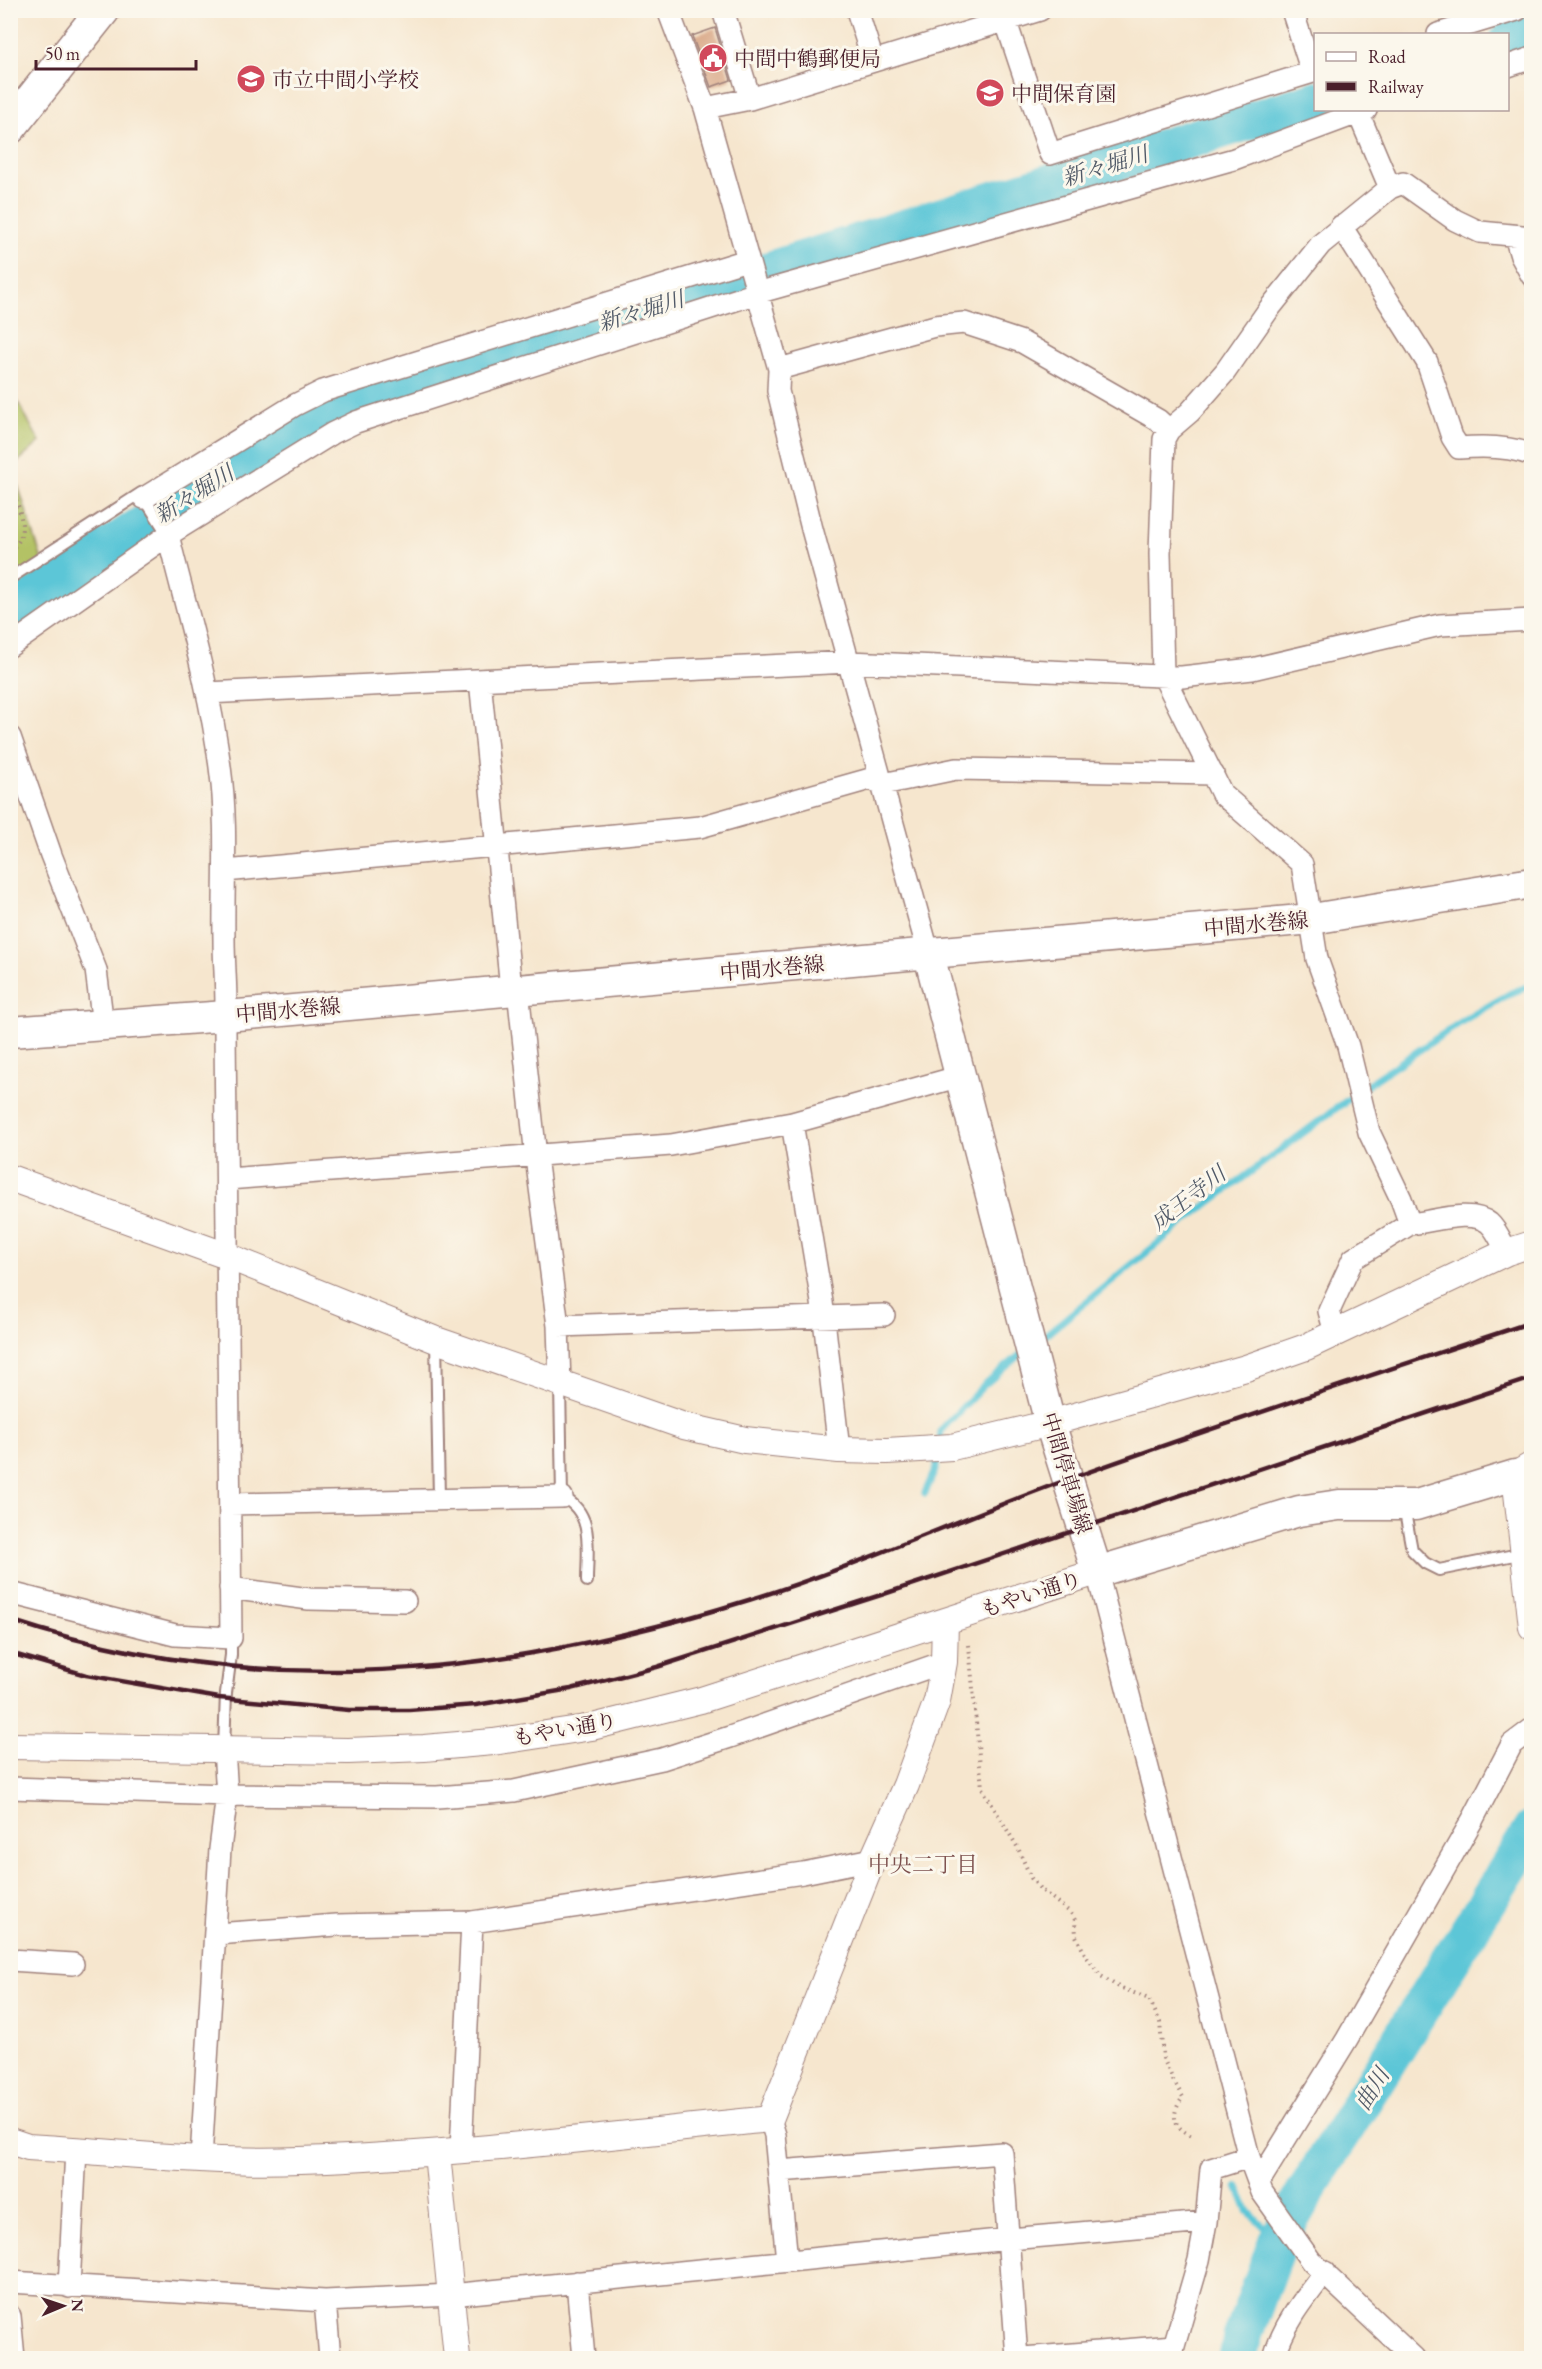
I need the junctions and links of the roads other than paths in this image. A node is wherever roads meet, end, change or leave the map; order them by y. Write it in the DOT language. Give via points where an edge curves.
graph roads {
  1 [pos="103,10"];
  2 [pos="668,10"];
  3 [pos="723,10"];
  4 [pos="857,10"];
  5 [pos="1040,10"];
  6 [pos="1292,10"];
  7 [pos="1517,10"];
  8 [pos="1004,16"];
  9 [pos="1441,33"];
  10 [pos="1532,58"];
  11 [pos="873,61"];
  12 [pos="1509,66"];
  13 [pos="1314,71"];
  14 [pos="750,99"];
  15 [pos="705,108"];
  16 [pos="1358,111"];
  17 [pos="1361,111"];
  18 [pos="10,128"];
  19 [pos="1390,188"];
  20 [pos="1341,226"];
  21 [pos="1523,237"];
  22 [pos="748,263"];
  23 [pos="1532,276"];
  24 [pos="756,292"];
  25 [pos="779,369"];
  26 [pos="1169,430"];
  27 [pos="1532,455"];
  28 [pos="144,498"];
  29 [pos="168,535"];
  30 [pos="10,578"];
  31 [pos="1532,620"];
  32 [pos="10,646"];
  33 [pos="850,662"];
  34 [pos="1163,675"];
  35 [pos="480,680"];
  36 [pos="207,693"];
  37 [pos="10,737"];
  38 [pos="1213,774"];
  39 [pos="883,784"];
  40 [pos="496,847"];
  41 [pos="225,872"];
  42 [pos="1532,883"];
  43 [pos="1312,919"];
  44 [pos="929,955"];
  45 [pos="518,990"];
  46 [pos="226,1016"];
  47 [pos="103,1025"];
  48 [pos="10,1032"];
  49 [pos="961,1076"];
  50 [pos="792,1123"];
  51 [pos="536,1157"];
  52 [pos="10,1178"];
  53 [pos="228,1179"];
  54 [pos="1410,1224"];
  55 [pos="1532,1244"];
  56 [pos="1507,1252"];
  57 [pos="227,1256"];
  58 [pos="884,1315"];
  59 [pos="823,1318"];
  60 [pos="558,1326"];
  61 [pos="1335,1333"];
  62 [pos="436,1340"];
  63 [pos="560,1384"];
  64 [pos="1050,1423"];
  65 [pos="839,1450"];
  66 [pos="1523,1470"];
  67 [pos="562,1497"];
  68 [pos="439,1499"];
  69 [pos="230,1504"];
  70 [pos="1404,1505"];
  71 [pos="1524,1553"];
  72 [pos="1097,1572"];
  73 [pos="587,1581"];
  74 [pos="230,1588"];
  75 [pos="10,1593"];
  76 [pos="405,1601"];
  77 [pos="956,1618"];
  78 [pos="1532,1627"];
  79 [pos="231,1638"];
  80 [pos="944,1662"];
  81 [pos="1532,1730"];
  82 [pos="10,1746"];
  83 [pos="224,1749"];
  84 [pos="10,1788"];
  85 [pos="227,1796"];
  86 [pos="873,1859"];
  87 [pos="472,1922"];
  88 [pos="216,1934"];
  89 [pos="10,1960"];
  90 [pos="73,1964"];
  91 [pos="770,2119"];
  92 [pos="10,2141"];
  93 [pos="76,2150"];
  94 [pos="449,2152"];
  95 [pos="1249,2157"];
  96 [pos="201,2159"];
  97 [pos="779,2171"];
  98 [pos="1261,2187"];
  99 [pos="1206,2222"];
  100 [pos="1009,2239"];
  101 [pos="787,2261"];
  102 [pos="1318,2266"];
  103 [pos="10,2282"];
  104 [pos="577,2282"];
  105 [pos="69,2287"];
  106 [pos="451,2295"];
  107 [pos="325,2301"];
  108 [pos="10,2316"];
  109 [pos="1173,2352"];
  110 [pos="14,2358"];
  111 [pos="330,2358"];
  112 [pos="457,2358"];
  113 [pos="584,2358"];
  114 [pos="1017,2358"];
  115 [pos="1023,2358"];
  116 [pos="1274,2358"];
  117 [pos="1414,2358"];
  1 -- 18 [label="main road"];
  2 -- 15 [label="street"];
  3 -- 14 [label="street"];
  4 -- 11 [label="street"];
  5 -- 8 [label="street"];
  6 -- 13 [label="street"];
  7 -- 9 [label="street"];
  8 -- 11 [label="street"];
  8 -- 13 [label="street" via="1050,154"];
  10 -- 12 [label="street"];
  11 -- 14 [label="street"];
  14 -- 15 [label="street"];
  15 -- 22 [label="street"];
  16 -- 24 [label="street" via="1234,159"];
  17 -- 19 [label="street"];
  19 -- 20 [label="street"];
  19 -- 21 [label="street" via="1403,183 1455,220 1480,232"];
  20 -- 26 [label="street" via="1302,266 1225,372"];
  20 -- 27 [label="street" via="1427,362 1459,448"];
  21 -- 23 [label="street" via="1521,256"];
  22 -- 24 [label="street"];
  22 -- 28 [label="street" via="323,391"];
  24 -- 25 [label="street"];
  24 -- 29 [label="street" via="356,422 333,432"];
  25 -- 26 [label="street" via="935,326 964,323 1022,342"];
  25 -- 33 [label="street" via="778,391"];
  26 -- 34 [label="street" via="1164,439 1160,553"];
  28 -- 29 [label="lane"];
  28 -- 30 [label="lane" via="141,493"];
  29 -- 32 [label="street"];
  29 -- 36 [label="street"];
  31 -- 34 [label="street" via="1440,625 1252,669 1182,677"];
  33 -- 34 [label="street"];
  33 -- 35 [label="street"];
  33 -- 39 [label="street"];
  34 -- 38 [label="street"];
  35 -- 36 [label="street"];
  35 -- 40 [label="street"];
  36 -- 41 [label="street" via="220,768"];
  37 -- 47 [label="street" via="96,970"];
  38 -- 39 [label="street" via="956,769"];
  38 -- 43 [label="street" via="1222,794 1302,864"];
  39 -- 40 [label="street" via="870,779 700,827"];
  39 -- 44 [label="street"];
  40 -- 41 [label="street"];
  40 -- 45 [label="street" via="510,979"];
  41 -- 46 [label="street"];
  42 -- 43 [label="main road, 中間水巻線"];
  43 -- 44 [label="main road, 中間水巻線"];
  43 -- 54 [label="street" via="1317,959 1348,1046 1369,1132"];
  44 -- 45 [label="main road, 中間水巻線"];
  44 -- 49 [label="main road, 中間停車場線"];
  45 -- 46 [label="main road, 中間水巻線"];
  45 -- 51 [label="street"];
  46 -- 47 [label="main road, 中間水巻線"];
  46 -- 53 [label="street"];
  47 -- 48 [label="main road, 中間水巻線"];
  49 -- 50 [label="street"];
  49 -- 64 [label="main road, 中間停車場線"];
  50 -- 51 [label="street" via="671,1145"];
  50 -- 59 [label="street"];
  51 -- 53 [label="street"];
  51 -- 60 [label="street"];
  52 -- 57 [label="street"];
  53 -- 57 [label="street"];
  54 -- 56 [label="street" via="1469,1215 1481,1218 1491,1225"];
  54 -- 61 [label="street" via="1353,1259 1329,1311"];
  55 -- 56 [label="street"];
  56 -- 61 [label="street"];
  57 -- 62 [label="street"];
  57 -- 69 [label="street"];
  58 -- 59 [label="street"];
  59 -- 60 [label="street"];
  59 -- 65 [label="street"];
  60 -- 63 [label="street"];
  61 -- 64 [label="street" via="1246,1368"];
  62 -- 63 [label="street"];
  62 -- 68 [label="lane"];
  63 -- 65 [label="street" via="684,1426 745,1440"];
  63 -- 67 [label="lane"];
  64 -- 65 [label="street" via="952,1447"];
  64 -- 72 [label="main road, 中間停車場線"];
  66 -- 70 [label="main road" via="1416,1505"];
  66 -- 71 [label="street"];
  67 -- 68 [label="street"];
  67 -- 73 [label="lane" via="577,1506 585,1518"];
  68 -- 69 [label="street"];
  69 -- 74 [label="street"];
  70 -- 71 [label="lane" via="1412,1550 1439,1570"];
  70 -- 72 [label="main road" via="1339,1505 1299,1512"];
  71 -- 78 [label="street"];
  72 -- 77 [label="street, もやい通り"];
  72 -- 95 [label="street"];
  74 -- 76 [label="street" via="309,1599"];
  74 -- 79 [label="street"];
  75 -- 79 [label="street" via="175,1635"];
  77 -- 80 [label="street"];
  77 -- 83 [label="street, もやい通り" via="701,1700 592,1727 424,1749"];
  79 -- 83 [label="lane"];
  80 -- 85 [label="street" via="662,1759 514,1791 437,1797"];
  80 -- 86 [label="street" via="938,1701"];
  81 -- 98 [label="street" via="1512,1744"];
  82 -- 83 [label="street, もやい通り"];
  83 -- 85 [label="street"];
  84 -- 85 [label="street"];
  85 -- 88 [label="street"];
  86 -- 87 [label="street"];
  86 -- 91 [label="street"];
  87 -- 88 [label="street" via="337,1925"];
  87 -- 94 [label="street"];
  88 -- 96 [label="street"];
  89 -- 90 [label="street"];
  91 -- 94 [label="street"];
  91 -- 97 [label="street"];
  92 -- 93 [label="street" via="28,2147"];
  93 -- 96 [label="street"];
  93 -- 105 [label="street"];
  94 -- 96 [label="street" via="298,2160"];
  94 -- 106 [label="street"];
  95 -- 98 [label="street"];
  95 -- 99 [label="street" via="1211,2169"];
  97 -- 100 [label="street" via="1002,2153"];
  97 -- 101 [label="street"];
  98 -- 102 [label="street"];
  99 -- 100 [label="street"];
  99 -- 109 [label="street"];
  100 -- 101 [label="street"];
  100 -- 114 [label="street"];
  101 -- 104 [label="street"];
  102 -- 116 [label="street"];
  102 -- 117 [label="street"];
  103 -- 105 [label="street"];
  104 -- 106 [label="street"];
  104 -- 113 [label="street"];
  105 -- 107 [label="street"];
  106 -- 107 [label="street"];
  106 -- 112 [label="street"];
  107 -- 111 [label="street"];
  108 -- 110 [label="street"];
  109 -- 115 [label="street"];
}
